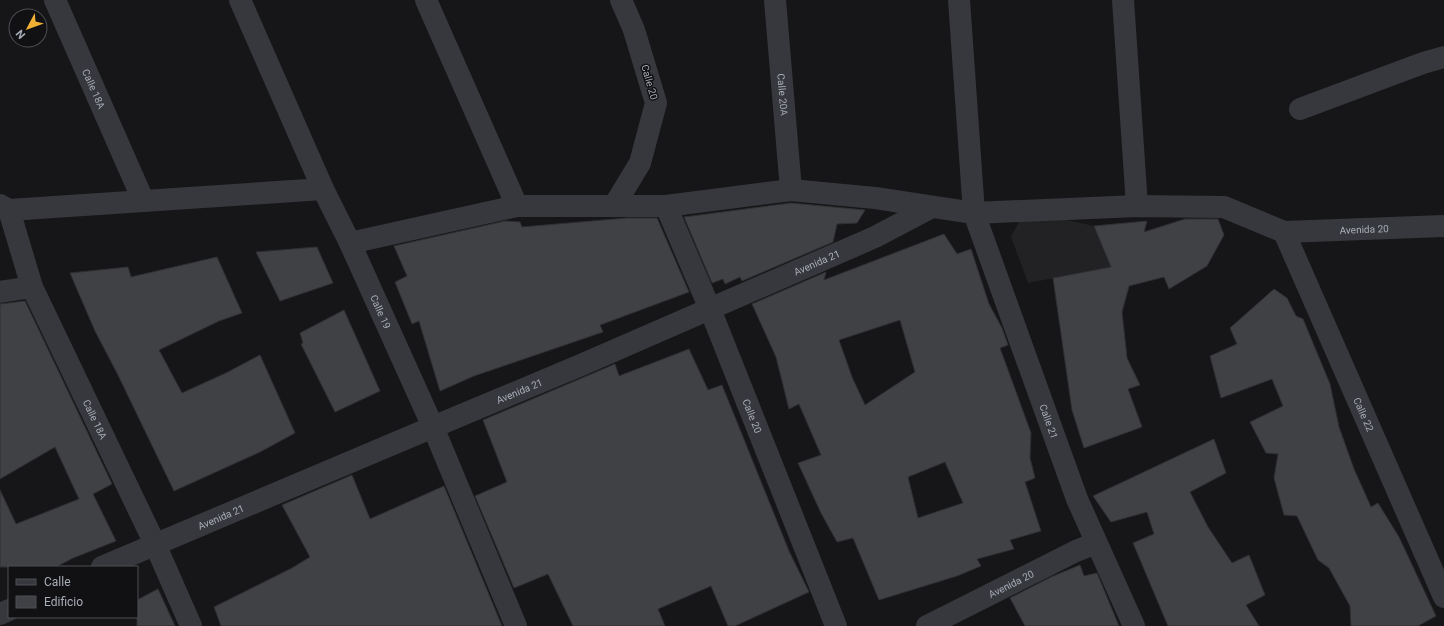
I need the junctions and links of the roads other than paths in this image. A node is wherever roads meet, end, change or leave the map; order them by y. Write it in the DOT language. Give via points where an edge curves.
graph roads {
  1 [pos="55,0"];
  2 [pos="240,0"];
  3 [pos="426,0"];
  4 [pos="621,0"];
  5 [pos="775,0"];
  6 [pos="959,0"];
  7 [pos="1122,0"];
  8 [pos="1444,57"];
  9 [pos="1300,110"];
  10 [pos="323,189"];
  11 [pos="791,190"];
  12 [pos="143,200"];
  13 [pos="517,206"];
  14 [pos="614,206"];
  15 [pos="666,206"];
  16 [pos="1137,206"];
  17 [pos="4,207"];
  18 [pos="932,207"];
  19 [pos="974,213"];
  20 [pos="1444,226"];
  21 [pos="1284,232"];
  22 [pos="350,243"];
  23 [pos="32,287"];
  24 [pos="0,292"];
  25 [pos="710,309"];
  26 [pos="433,427"];
  27 [pos="1096,543"];
  28 [pos="155,544"];
  29 [pos="104,566"];
  30 [pos="1444,596"];
  31 [pos="192,626"];
  32 [pos="516,626"];
  33 [pos="836,626"];
  34 [pos="927,626"];
  35 [pos="1134,626"];
  1 -- 12 [label="street, Calle 18A"];
  2 -- 10 [label="street, Calle 19"];
  3 -- 13 [label="street"];
  4 -- 14 [label="street, Calle 20" via="634,30 656,103 640,163"];
  5 -- 11 [label="street, Calle 20A"];
  6 -- 19 [label="street, Calle 21"];
  7 -- 16 [label="street"];
  8 -- 9 [label="street"];
  10 -- 12 [label="street"];
  10 -- 22 [label="street, Calle 19"];
  11 -- 15 [label="street"];
  11 -- 18 [label="street" via="875,198"];
  12 -- 17 [label="street"];
  13 -- 14 [label="street"];
  13 -- 22 [label="street"];
  14 -- 15 [label="street"];
  15 -- 25 [label="street, Calle 20"];
  16 -- 19 [label="street"];
  16 -- 21 [label="street" via="1224,207"];
  17 -- 23 [label="street, Calle 18A"];
  18 -- 19 [label="street"];
  18 -- 25 [label="street, Avenida 21" via="875,237"];
  19 -- 27 [label="street, Calle 21" via="1077,499"];
  20 -- 21 [label="street, Avenida 20"];
  21 -- 30 [label="street, Calle 22"];
  22 -- 26 [label="street, Calle 19"];
  23 -- 24 [label="street"];
  23 -- 28 [label="street, Calle 18A"];
  25 -- 26 [label="street, Avenida 21"];
  25 -- 33 [label="street, Calle 20"];
  26 -- 28 [label="street, Avenida 21"];
  26 -- 32 [label="street, Calle 19"];
  27 -- 34 [label="street, Avenida 20"];
  27 -- 35 [label="street, Calle 21"];
  28 -- 29 [label="street, Avenida 21"];
  28 -- 31 [label="street, Calle 18A"];
}
